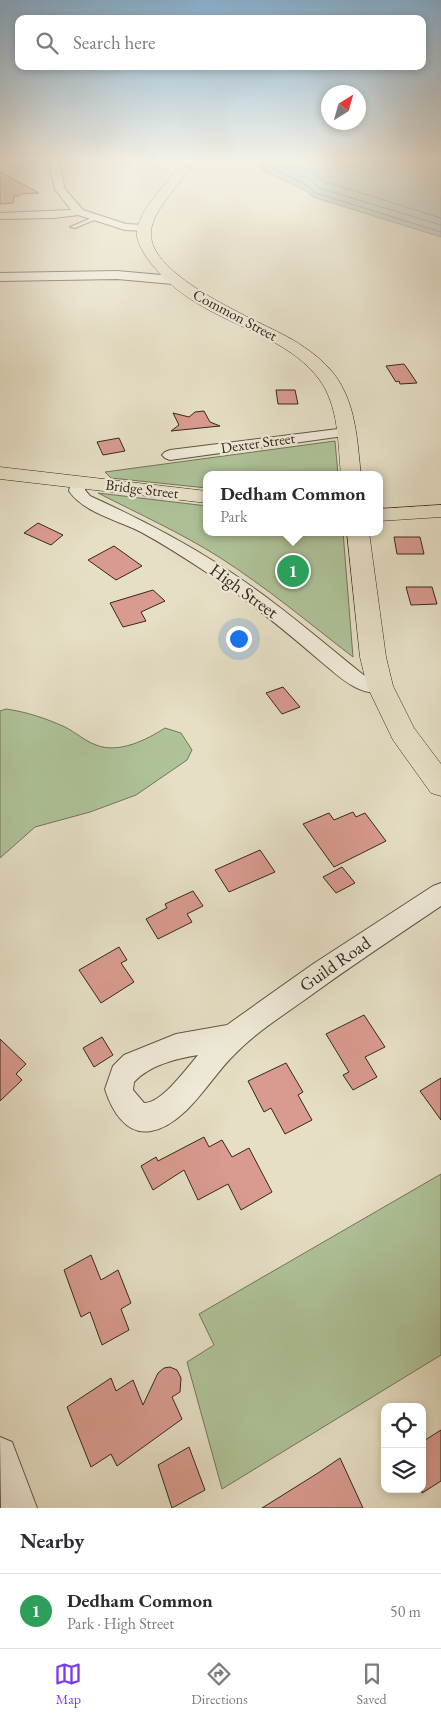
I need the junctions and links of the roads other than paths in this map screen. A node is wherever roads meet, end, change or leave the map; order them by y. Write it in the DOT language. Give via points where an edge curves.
graph roads {
  1 [pos="144,230"];
  2 [pos="0,277"];
  3 [pos="173,280"];
  4 [pos="346,432"];
  5 [pos="170,455"];
  6 [pos="351,471"];
  7 [pos="0,473"];
  8 [pos="78,482"];
  9 [pos="203,497"];
  10 [pos="441,511"];
  11 [pos="383,515"];
  12 [pos="358,536"];
  13 [pos="380,686"];
  14 [pos="441,785"];
  15 [pos="441,893"];
  16 [pos="231,1038"];
  17 [pos="0,1454"];
  18 [pos="19,1508"];
  1 -- 3 [label="main road, Common Street" via="147,246"];
  2 -- 3 [label="street" via="117,275"];
  3 -- 4 [label="main road, Common Street" via="227,314 308,357 334,388"];
  4 -- 5 [label="street, Dexter Street"];
  4 -- 6 [label="main road, Common Street"];
  7 -- 8 [label="main road"];
  8 -- 9 [label="main road, Bridge Street"];
  8 -- 13 [label="street, High Street" via="76,488 81,497 147,529 194,557 260,601 354,678 364,684"];
  10 -- 11 [label="main road"];
  12 -- 13 [label="main road" via="373,657"];
  13 -- 14 [label="main road" via="403,733"];
  15 -- 16 [label="street, Guild Road" via="340,959"];
  17 -- 18 [label="street"];
}
